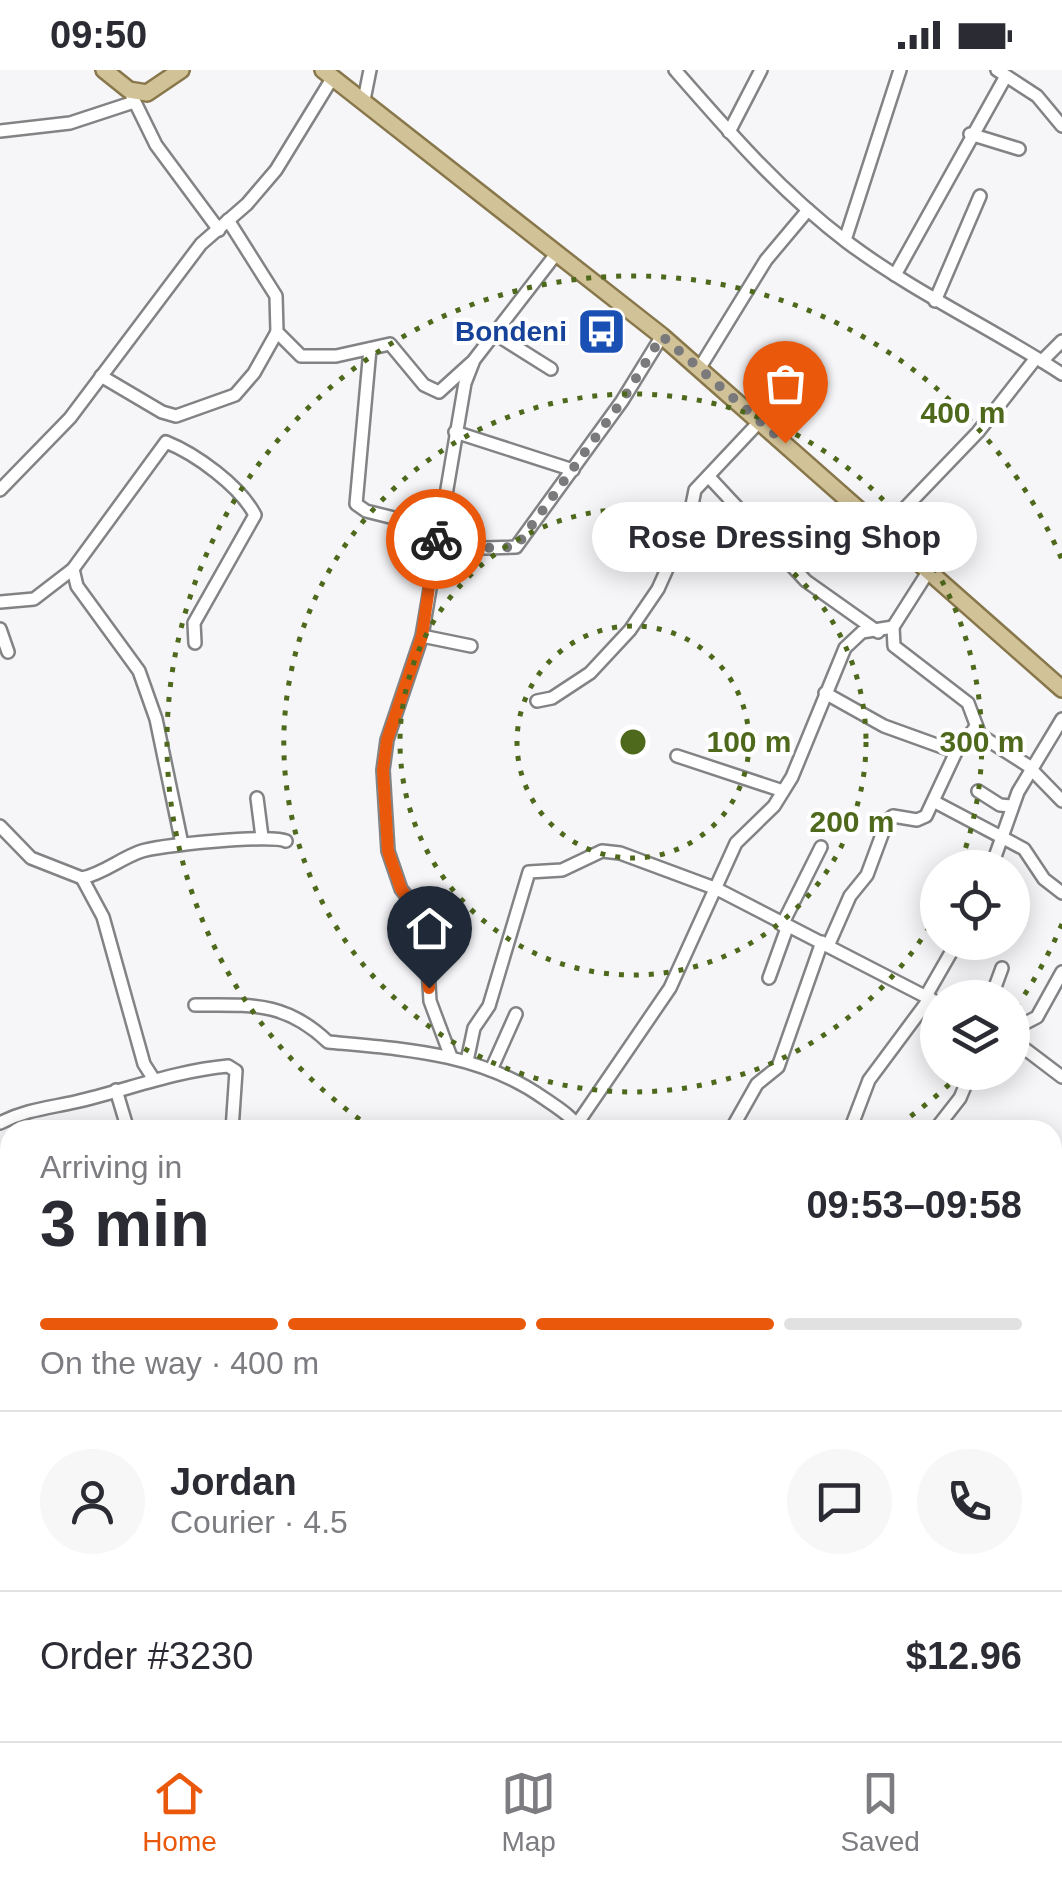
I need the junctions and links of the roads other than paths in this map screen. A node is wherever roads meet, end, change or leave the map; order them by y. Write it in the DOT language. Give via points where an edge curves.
graph roads {
  1 [pos="104,70"];
  2 [pos="181,70"];
  3 [pos="370,70"];
  4 [pos="675,70"];
  5 [pos="761,70"];
  6 [pos="900,70"];
  7 [pos="1002,73"];
  8 [pos="328,74"];
  9 [pos="131,96"];
  10 [pos="364,100"];
  11 [pos="1062,126"];
  12 [pos="0,131"];
  13 [pos="728,132"];
  14 [pos="970,134"];
  15 [pos="1019,149"];
  16 [pos="980,196"];
  17 [pos="808,210"];
  18 [pos="223,225"];
  19 [pos="845,240"];
  20 [pos="556,254"];
  21 [pos="895,275"];
  22 [pos="936,301"];
  23 [pos="277,332"];
  24 [pos="497,335"];
  25 [pos="662,336"];
  26 [pos="1062,340"];
  27 [pos="370,349"];
  28 [pos="474,360"];
  29 [pos="1039,360"];
  30 [pos="699,368"];
  31 [pos="551,369"];
  32 [pos="1062,374"];
  33 [pos="101,376"];
  34 [pos="171,416"];
  35 [pos="760,421"];
  36 [pos="455,432"];
  37 [pos="166,442"];
  38 [pos="572,470"];
  39 [pos="6,473"];
  40 [pos="710,478"];
  41 [pos="0,490"];
  42 [pos="882,532"];
  43 [pos="437,534"];
  44 [pos="73,569"];
  45 [pos="928,572"];
  46 [pos="0,602"];
  47 [pos="893,627"];
  48 [pos="0,630"];
  49 [pos="878,632"];
  50 [pos="422,636"];
  51 [pos="195,642"];
  52 [pos="471,646"];
  53 [pos="8,652"];
  54 [pos="1062,689"];
  55 [pos="825,693"];
  56 [pos="537,701"];
  57 [pos="1062,719"];
  58 [pos="975,728"];
  59 [pos="956,752"];
  60 [pos="677,756"];
  61 [pos="1030,769"];
  62 [pos="978,791"];
  63 [pos="783,792"];
  64 [pos="257,798"];
  65 [pos="1062,801"];
  66 [pos="936,802"];
  67 [pos="1012,806"];
  68 [pos="0,826"];
  69 [pos="262,838"];
  70 [pos="1000,840"];
  71 [pos="286,841"];
  72 [pos="182,844"];
  73 [pos="820,847"];
  74 [pos="997,850"];
  75 [pos="82,878"];
  76 [pos="717,889"];
  77 [pos="1062,893"];
  78 [pos="784,926"];
  79 [pos="825,944"];
  80 [pos="1002,968"];
  81 [pos="1062,972"];
  82 [pos="769,978"];
  83 [pos="998,980"];
  84 [pos="920,993"];
  85 [pos="195,1005"];
  86 [pos="920,1013"];
  87 [pos="516,1014"];
  88 [pos="1030,1021"];
  89 [pos="1030,1053"];
  90 [pos="451,1057"];
  91 [pos="467,1061"];
  92 [pos="491,1070"];
  93 [pos="1062,1076"];
  94 [pos="153,1078"];
  95 [pos="116,1090"];
  96 [pos="963,1090"];
  97 [pos="7,1120"];
  98 [pos="125,1120"];
  99 [pos="233,1120"];
  100 [pos="570,1120"];
  101 [pos="584,1120"];
  102 [pos="737,1120"];
  103 [pos="854,1120"];
  104 [pos="943,1120"];
  1 -- 9 [label="main road"];
  2 -- 9 [label="main road" via="158,89"];
  3 -- 10 [label="street"];
  4 -- 13 [label="street"];
  5 -- 13 [label="street"];
  6 -- 19 [label="street"];
  7 -- 11 [label="street" via="1038,96"];
  7 -- 14 [label="street"];
  8 -- 10 [label="main road"];
  8 -- 18 [label="street" via="276,170"];
  9 -- 12 [label="street" via="70,123"];
  9 -- 18 [label="street" via="156,145"];
  10 -- 20 [label="main road"];
  13 -- 17 [label="street"];
  14 -- 15 [label="street"];
  14 -- 21 [label="street"];
  16 -- 22 [label="street"];
  17 -- 19 [label="street"];
  17 -- 30 [label="street" via="766,260"];
  18 -- 23 [label="street" via="276,296"];
  18 -- 33 [label="street" via="180,270"];
  19 -- 21 [label="street"];
  20 -- 24 [label="street"];
  20 -- 25 [label="main road"];
  21 -- 22 [label="street"];
  22 -- 29 [label="street"];
  23 -- 27 [label="street" via="302,356"];
  23 -- 34 [label="street" via="235,394"];
  24 -- 28 [label="street"];
  24 -- 31 [label="street"];
  25 -- 30 [label="main road"];
  25 -- 38 [label="street"];
  26 -- 29 [label="street"];
  27 -- 28 [label="street" via="395,346 424,385 439,392"];
  27 -- 43 [label="street" via="356,504"];
  28 -- 36 [label="street"];
  29 -- 32 [label="street"];
  29 -- 42 [label="street"];
  30 -- 35 [label="main road"];
  33 -- 34 [label="street"];
  33 -- 39 [label="street" via="70,418"];
  34 -- 37 [label="street"];
  35 -- 40 [label="street"];
  35 -- 42 [label="main road"];
  36 -- 38 [label="street"];
  36 -- 43 [label="street"];
  37 -- 44 [label="street"];
  37 -- 51 [label="street" via="202,462 254,515 194,624"];
  38 -- 43 [label="street" via="516,547 485,548"];
  39 -- 41 [label="street"];
  40 -- 49 [label="street" via="806,581"];
  40 -- 56 [label="street" via="695,490 689,520 638,621 590,673"];
  42 -- 45 [label="main road"];
  43 -- 50 [label="street"];
  44 -- 46 [label="street" via="34,599"];
  44 -- 72 [label="street" via="77,586 139,671"];
  45 -- 47 [label="street"];
  45 -- 54 [label="main road"];
  47 -- 49 [label="street"];
  47 -- 58 [label="street" via="894,646 971,706"];
  48 -- 53 [label="street"];
  49 -- 55 [label="street" via="862,632 844,648"];
  50 -- 52 [label="street"];
  50 -- 90 [label="street" via="384,756 387,848 401,889 426,923 430,1002"];
  55 -- 59 [label="street" via="884,726"];
  55 -- 63 [label="street"];
  57 -- 61 [label="street"];
  58 -- 59 [label="street"];
  58 -- 61 [label="street"];
  59 -- 66 [label="street"];
  60 -- 63 [label="street"];
  61 -- 65 [label="street"];
  61 -- 67 [label="street"];
  62 -- 67 [label="street"];
  63 -- 76 [label="street" via="741,836"];
  64 -- 69 [label="street"];
  66 -- 70 [label="street"];
  66 -- 79 [label="street" via="922,819 890,817 867,875"];
  67 -- 70 [label="street"];
  68 -- 75 [label="street" via="31,858"];
  69 -- 71 [label="street"];
  69 -- 72 [label="street"];
  70 -- 74 [label="street"];
  70 -- 77 [label="street" via="1026,851"];
  72 -- 75 [label="street" via="139,852"];
  73 -- 78 [label="street"];
  75 -- 94 [label="street" via="103,917"];
  76 -- 78 [label="street"];
  76 -- 91 [label="street" via="610,850 562,870 531,870"];
  76 -- 101 [label="street" via="656,1012"];
  78 -- 79 [label="street"];
  78 -- 82 [label="street"];
  79 -- 84 [label="street"];
  79 -- 102 [label="street" via="778,1067 758,1084"];
  80 -- 83 [label="street"];
  81 -- 88 [label="street"];
  85 -- 90 [label="street" via="271,1006 328,1042"];
  86 -- 103 [label="street" via="869,1080"];
  87 -- 92 [label="street"];
  89 -- 93 [label="street"];
  90 -- 91 [label="street"];
  91 -- 92 [label="street"];
  92 -- 100 [label="street" via="536,1092"];
  94 -- 95 [label="street"];
  94 -- 99 [label="street" via="232,1067"];
  95 -- 97 [label="street"];
  95 -- 98 [label="street"];
  96 -- 104 [label="street"];
}
